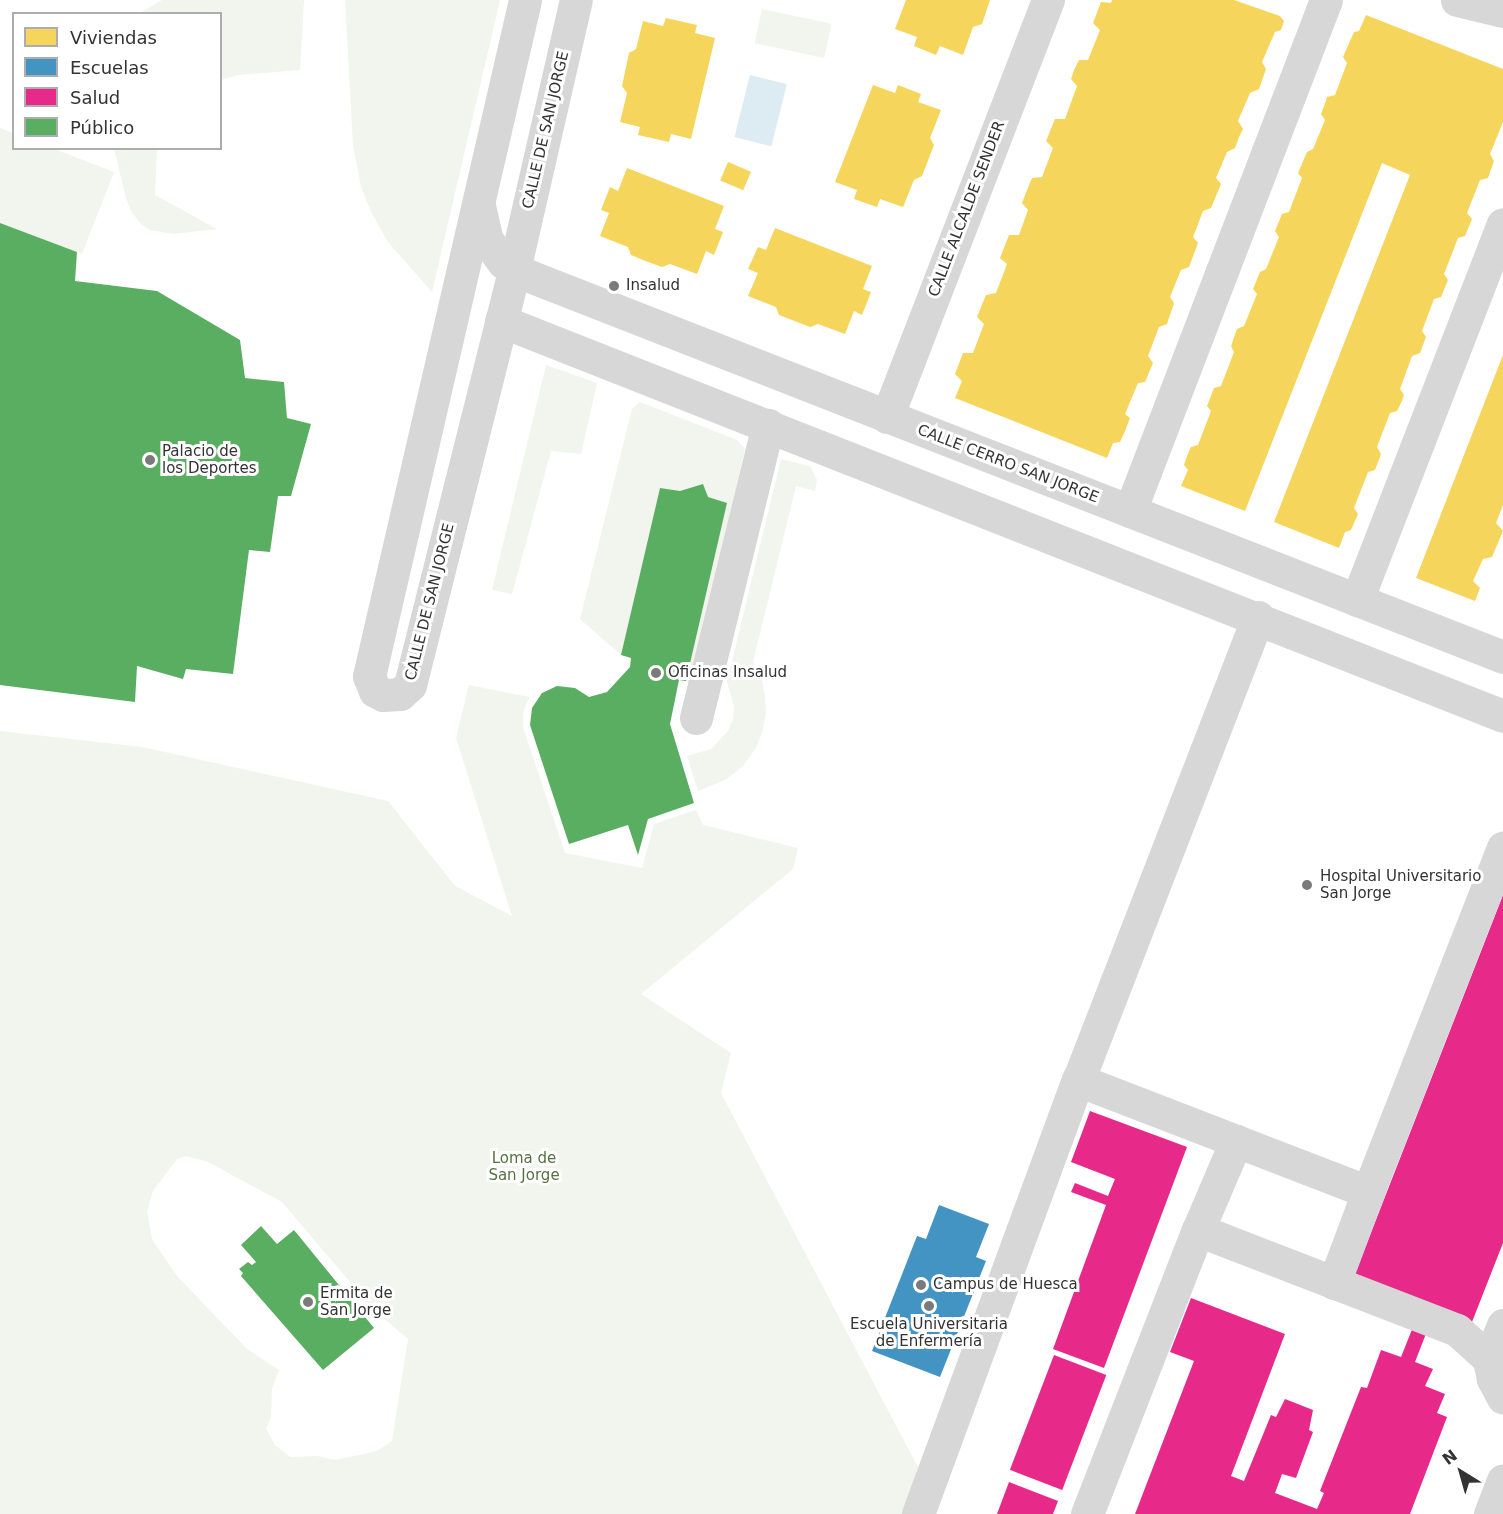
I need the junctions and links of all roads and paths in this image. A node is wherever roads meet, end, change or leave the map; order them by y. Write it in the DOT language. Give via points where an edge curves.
graph roads {
  1 [pos="525,0"];
  2 [pos="576,0"];
  3 [pos="1048,0"];
  4 [pos="1326,0"];
  5 [pos="1457,0"];
  6 [pos="1503,11"];
  7 [pos="479,201"];
  8 [pos="1503,224"];
  9 [pos="514,270"];
  10 [pos="501,321"];
  11 [pos="887,417"];
  12 [pos="768,425"];
  13 [pos="1130,511"];
  14 [pos="1357,600"];
  15 [pos="1258,617"];
  16 [pos="1503,657"];
  17 [pos="1503,716"];
  18 [pos="696,718"];
  19 [pos="1503,847"];
  20 [pos="1078,1080"];
  21 [pos="1236,1141"];
  22 [pos="1368,1192"];
  23 [pos="1198,1230"];
  24 [pos="1334,1283"];
  25 [pos="1503,1324"];
  26 [pos="1489,1359"];
  27 [pos="1503,1398"];
  28 [pos="1503,1480"];
  29 [pos="918,1514"];
  30 [pos="1087,1514"];
  31 [pos="1490,1514"];
  1 -- 7 [label="street, CALLE DE SAN JORGE"];
  2 -- 9 [label="street, CALLE DE SAN JORGE"];
  3 -- 11 [label="street, CALLE ALCALDE SENDER"];
  4 -- 13 [label="street"];
  5 -- 6 [label="street"];
  7 -- 9 [label="street" via="487,240"];
  7 -- 10 [label="street, CALLE DE SAN JORGE" via="369,675 375,691 383,695 400,694 410,684"];
  8 -- 14 [label="street"];
  9 -- 10 [label="street, CALLE DE SAN JORGE"];
  9 -- 11 [label="street, CALLE CERRO SAN JORGE"];
  10 -- 12 [label="street"];
  11 -- 13 [label="street, CALLE CERRO SAN JORGE"];
  12 -- 15 [label="street"];
  12 -- 18 [label="street"];
  13 -- 14 [label="street, CALLE CERRO SAN JORGE"];
  14 -- 16 [label="street, CALLE CERRO SAN JORGE"];
  15 -- 17 [label="street"];
  15 -- 20 [label="street"];
  19 -- 22 [label="street"];
  20 -- 21 [label="street"];
  20 -- 29 [label="street"];
  21 -- 22 [label="street"];
  21 -- 23 [label="street"];
  22 -- 24 [label="street"];
  23 -- 24 [label="street"];
  23 -- 30 [label="street"];
  24 -- 26 [label="street" via="1457,1330"];
  25 -- 26 [label="street"];
  26 -- 27 [label="street"];
  28 -- 31 [label="street"];
}
